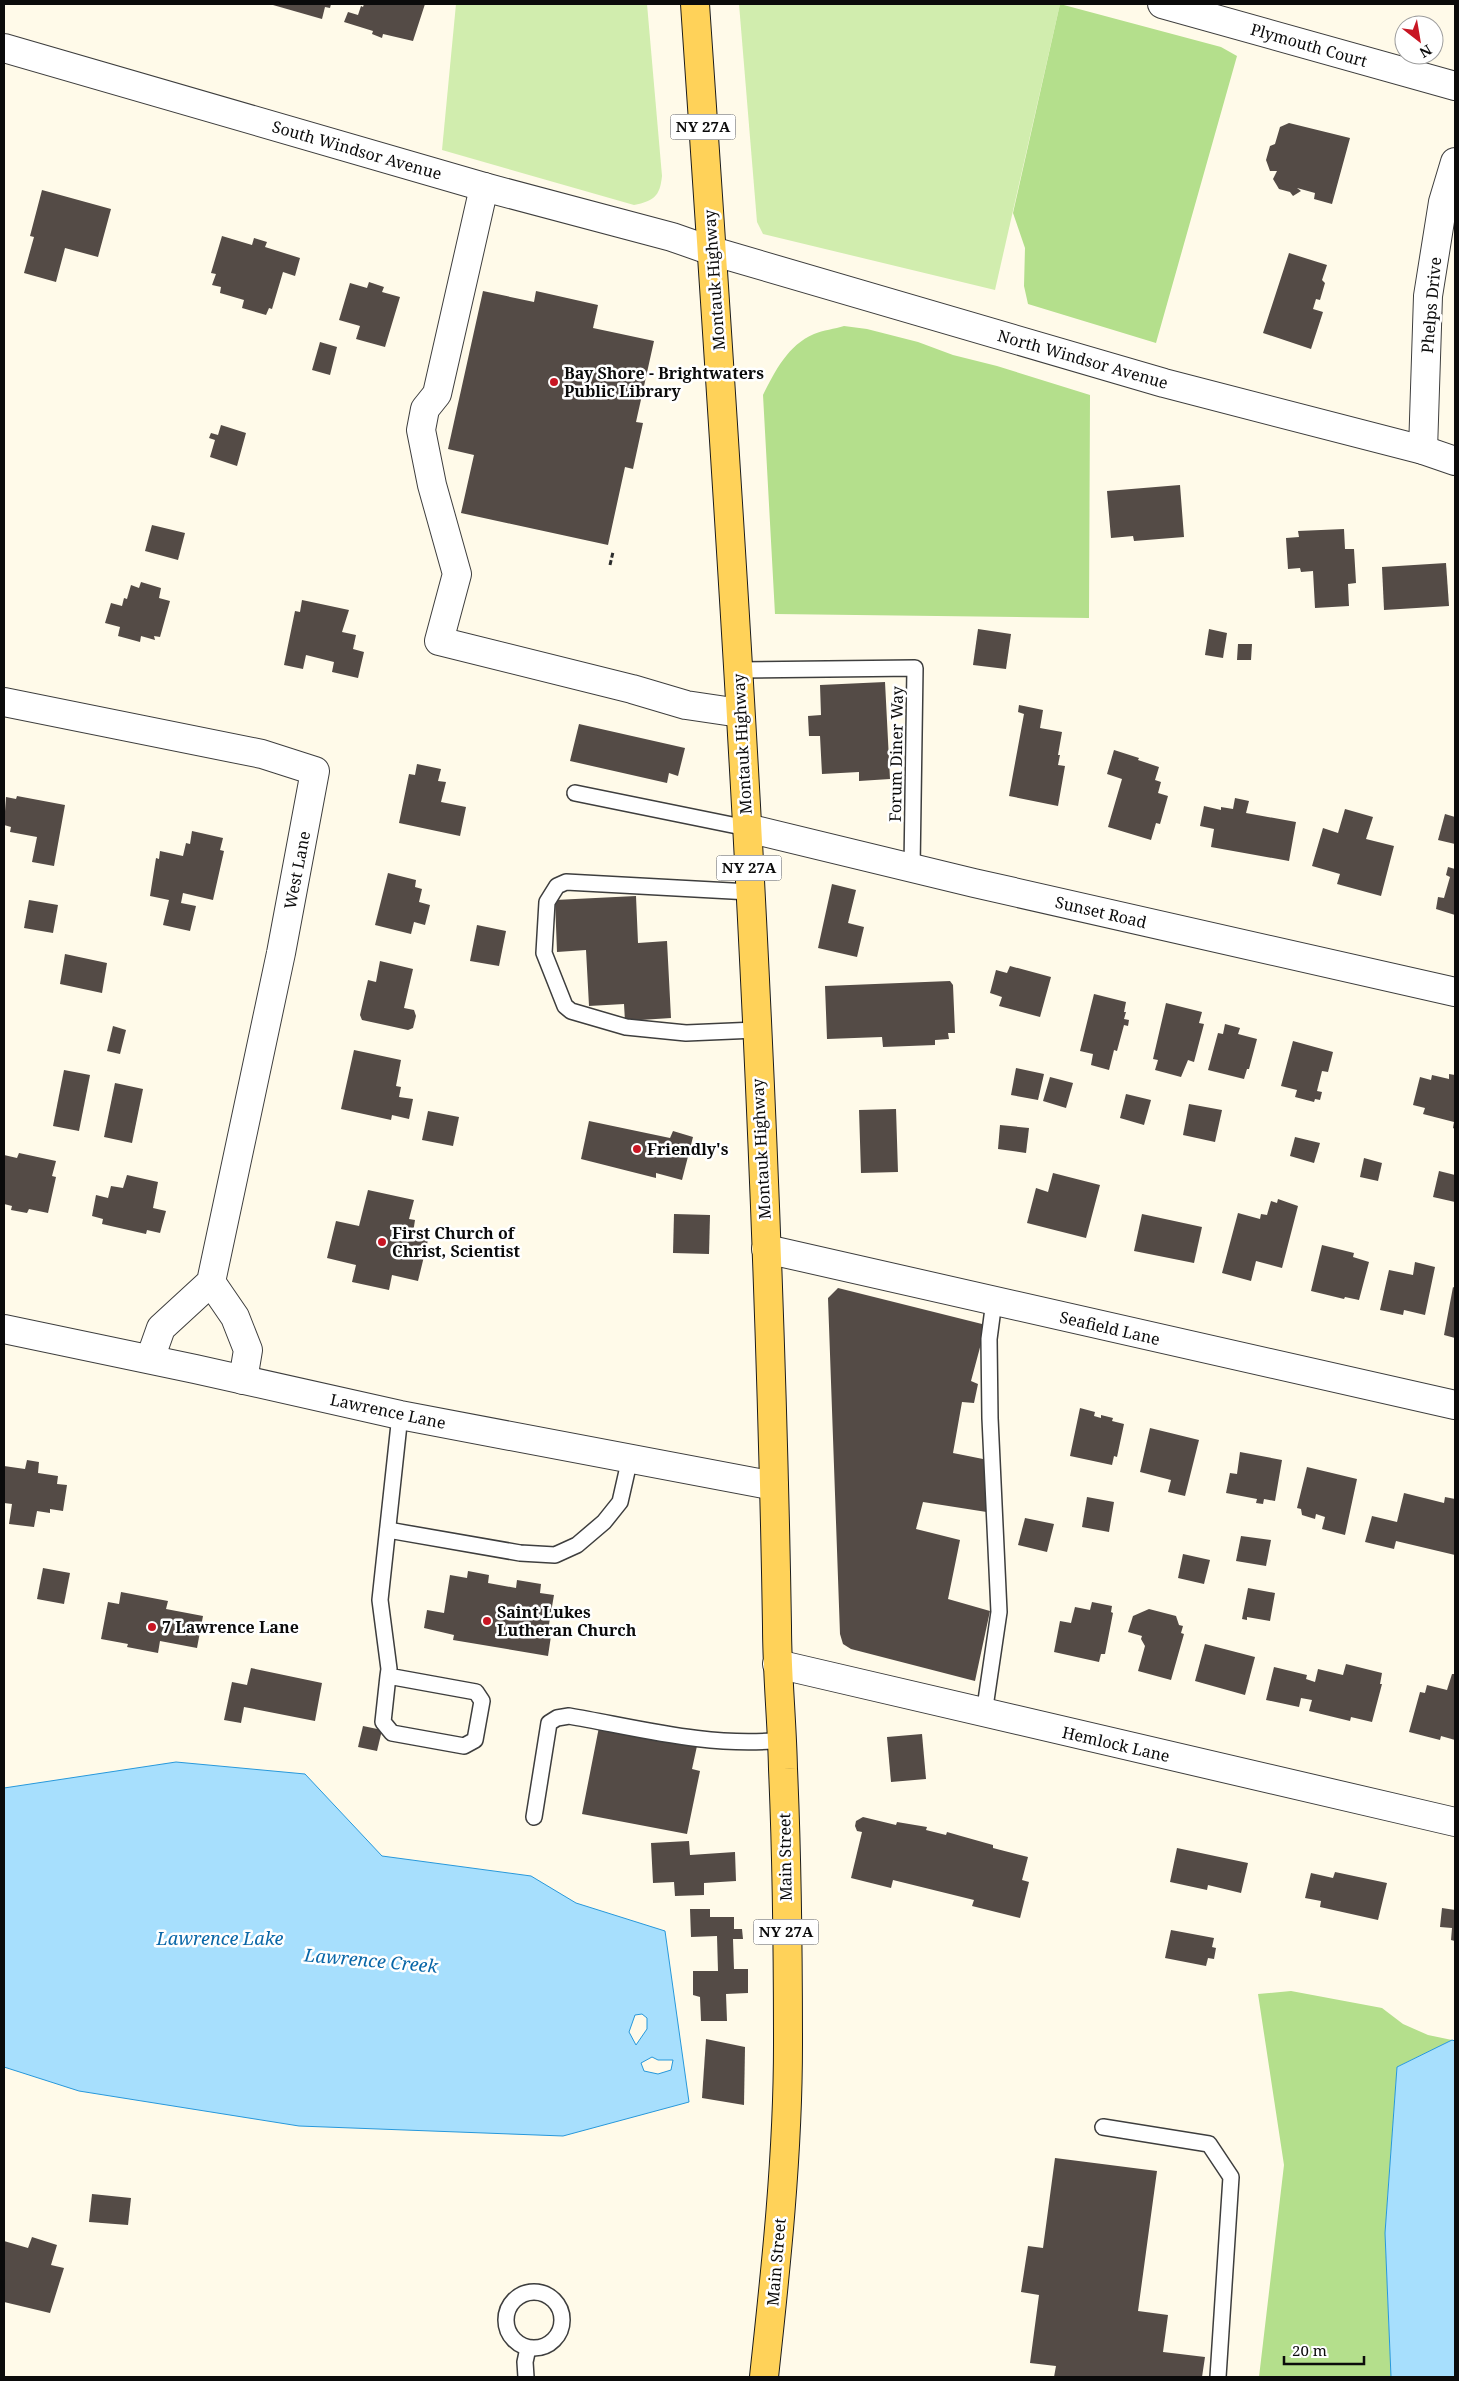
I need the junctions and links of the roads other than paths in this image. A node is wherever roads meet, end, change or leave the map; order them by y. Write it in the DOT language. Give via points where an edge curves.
graph roads {
  1 [pos="694,4"];
  2 [pos="1162,4"];
  3 [pos="4,48"];
  4 [pos="1455,86"];
  5 [pos="1455,162"];
  6 [pos="484,187"];
  7 [pos="712,251"];
  8 [pos="1423,450"];
  9 [pos="1455,461"];
  10 [pos="738,670"];
  11 [pos="4,702"];
  12 [pos="740,713"];
  13 [pos="575,793"];
  14 [pos="747,828"];
  15 [pos="912,868"];
  16 [pos="750,892"];
  17 [pos="1455,992"];
  18 [pos="756,1030"];
  19 [pos="766,1249"];
  20 [pos="211,1282"];
  21 [pos="994,1302"];
  22 [pos="4,1329"];
  23 [pos="150,1360"];
  24 [pos="243,1380"];
  25 [pos="1455,1405"];
  26 [pos="400,1415"];
  27 [pos="630,1458"];
  28 [pos="774,1486"];
  29 [pos="388,1530"];
  30 [pos="777,1664"];
  31 [pos="388,1676"];
  32 [pos="984,1714"];
  33 [pos="782,1740"];
  34 [pos="534,1817"];
  35 [pos="1455,1822"];
  36 [pos="1103,2127"];
  37 [pos="528,2348"];
  38 [pos="526,2377"];
  39 [pos="764,2377"];
  40 [pos="1218,2377"];
  1 -- 7 [label="main road, Montauk Highway / NY 27A"];
  2 -- 4 [label="street, Plymouth Court"];
  3 -- 6 [label="street, South Windsor Avenue"];
  5 -- 8 [label="street, Phelps Drive" via="1443,202 1428,296"];
  6 -- 7 [label="street, South Windsor Avenue" via="672,237"];
  6 -- 12 [label="street" via="437,394 425,409 421,430 432,486 457,574 439,641 632,688 686,705"];
  7 -- 8 [label="street, North Windsor Avenue" via="1164,383"];
  7 -- 10 [label="main road, Montauk Highway / NY 27A"];
  8 -- 9 [label="street, North Windsor Avenue"];
  10 -- 12 [label="main road, Montauk Highway / NY 27A"];
  10 -- 15 [label="lane, Forum Diner Way" via="915,668"];
  11 -- 20 [label="street, West Lane" via="262,754 315,771 281,953"];
  12 -- 14 [label="main road, Montauk Highway / NY 27A"];
  13 -- 14 [label="lane"];
  14 -- 15 [label="street, Sunset Road"];
  14 -- 16 [label="main road, Montauk Highway / NY 27A"];
  15 -- 17 [label="street, Sunset Road"];
  16 -- 18 [label="main road, Montauk Highway / NY 27A"];
  16 -- 18 [label="lane" via="566,882 557,886 547,902 544,953 565,1006 581,1016 626,1027 686,1033"];
  18 -- 19 [label="main road, Montauk Highway / NY 27A"];
  19 -- 21 [label="street, Seafield Lane"];
  19 -- 28 [label="main road, Montauk Highway / NY 27A"];
  20 -- 23 [label="street" via="162,1328"];
  20 -- 24 [label="street" via="236,1317 248,1350"];
  21 -- 25 [label="street, Seafield Lane"];
  21 -- 32 [label="lane" via="989,1339 990,1418 998,1612"];
  22 -- 23 [label="street, Lawrence Lane"];
  23 -- 24 [label="street, Lawrence Lane"];
  24 -- 26 [label="street, Lawrence Lane"];
  26 -- 27 [label="street, Lawrence Lane"];
  26 -- 29 [label="lane"];
  27 -- 28 [label="street, Lawrence Lane"];
  27 -- 29 [label="lane" via="620,1502 604,1522 577,1544 555,1555 520,1553"];
  28 -- 30 [label="main road, Main Street / NY 27A"];
  29 -- 31 [label="lane" via="380,1600"];
  30 -- 32 [label="street, Hemlock Lane"];
  30 -- 33 [label="main road, Main Street / NY 27A"];
  31 -- 31 [label="lane" via="383,1722 392,1733 464,1746 475,1740 482,1701 476,1692"];
  32 -- 35 [label="street, Hemlock Lane"];
  33 -- 34 [label="lane" via="720,1741 569,1716 557,1718 549,1723"];
  33 -- 39 [label="main road, Main Street / NY 27A" via="788,2049 780,2237"];
  36 -- 40 [label="lane" via="1210,2144 1231,2177"];
  37 -- 38 [label="lane"];
}
